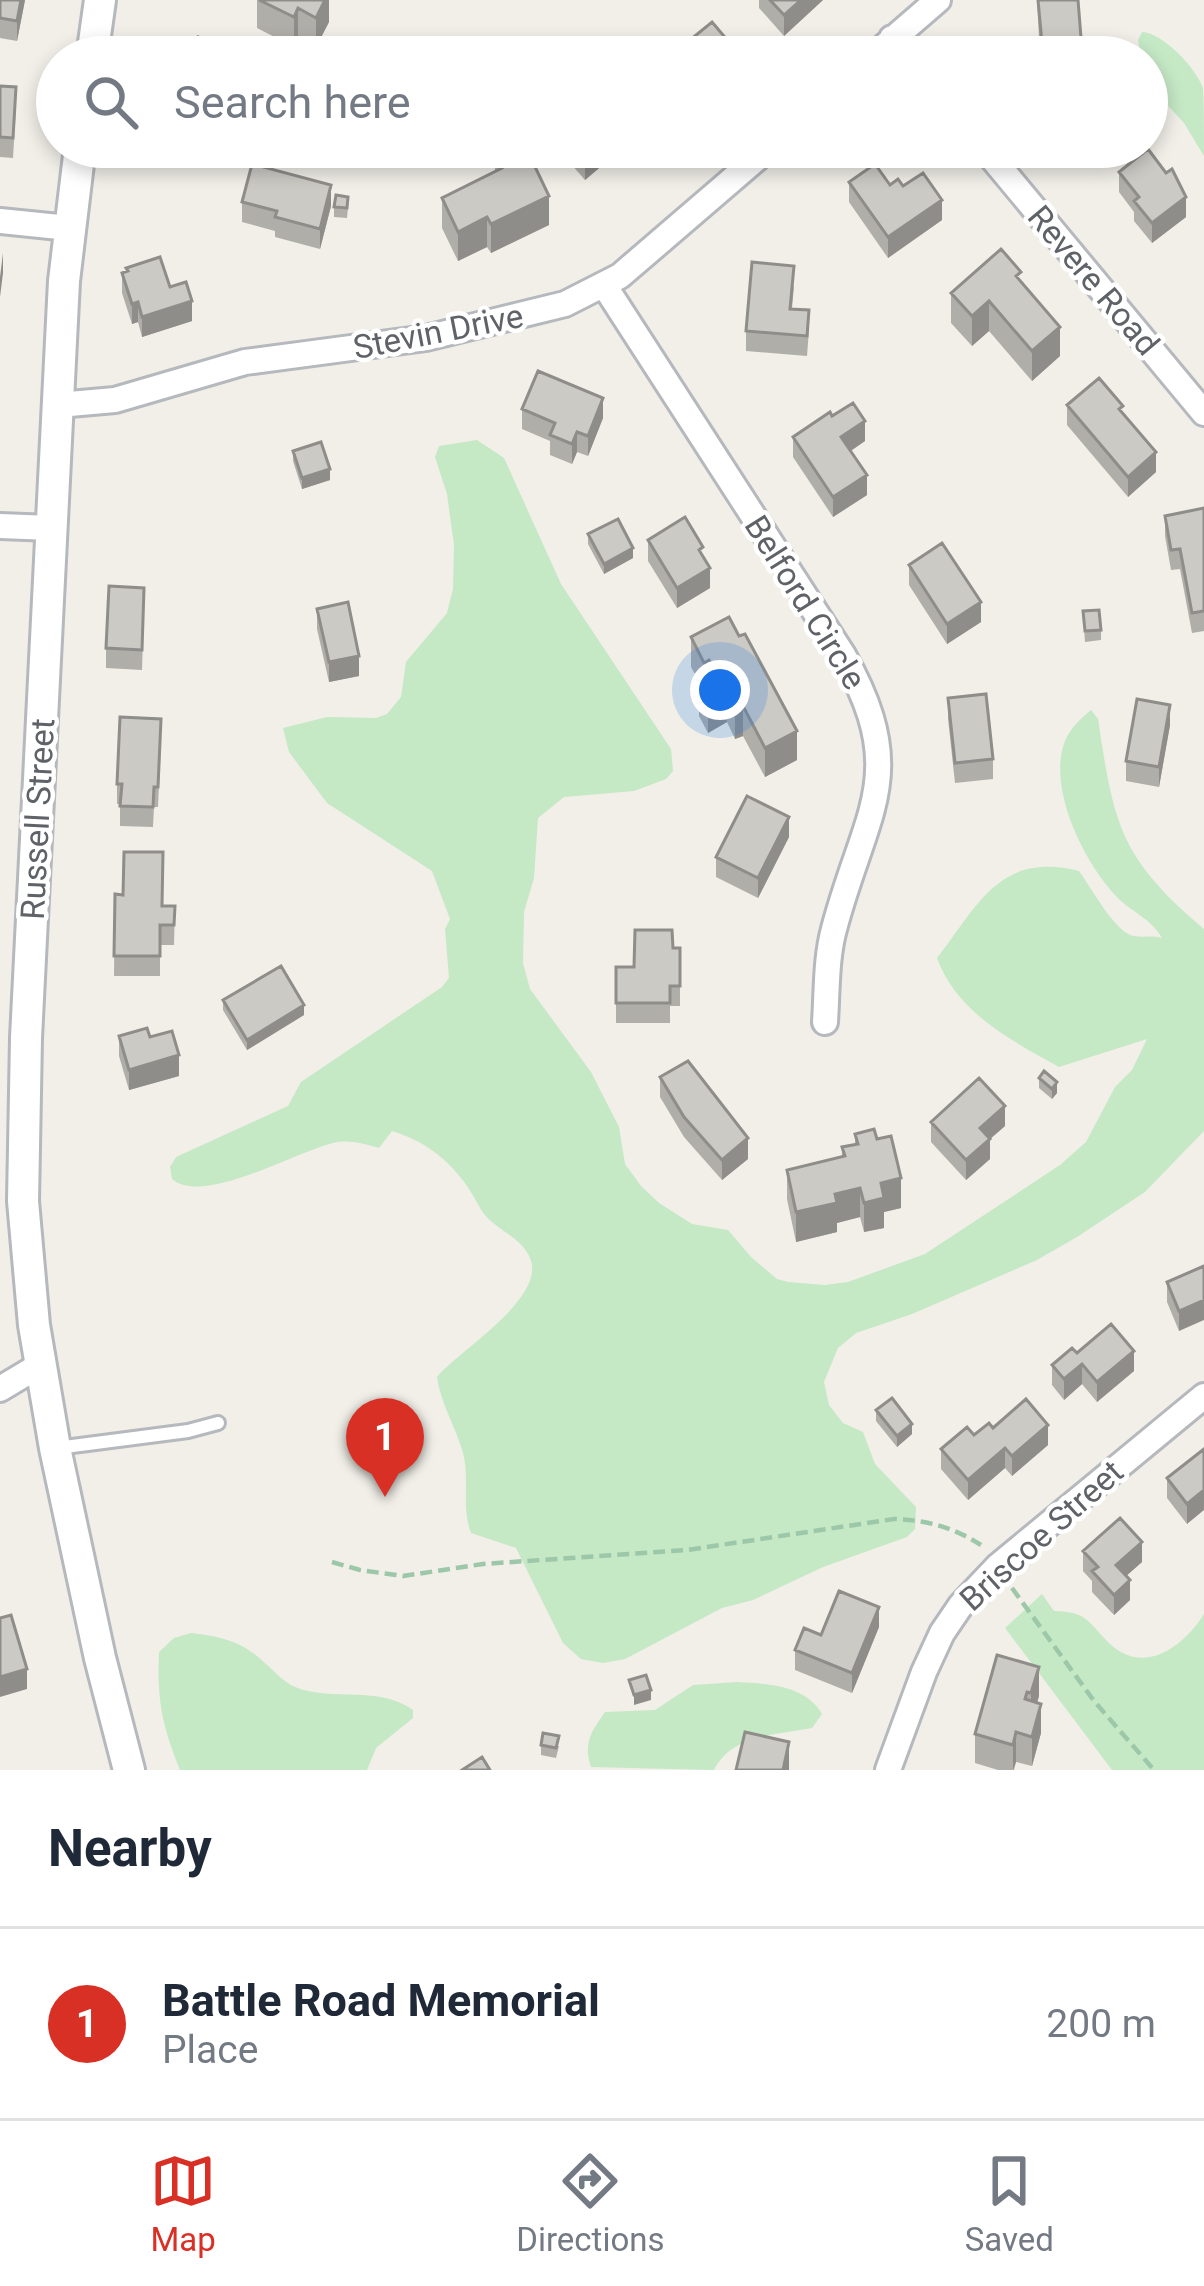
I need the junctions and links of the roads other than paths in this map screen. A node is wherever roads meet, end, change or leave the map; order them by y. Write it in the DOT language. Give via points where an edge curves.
graph roads {
  1 [pos="100,0"];
  2 [pos="938,0"];
  3 [pos="95,36"];
  4 [pos="910,36"];
  5 [pos="77,168"];
  6 [pos="746,168"];
  7 [pos="1000,168"];
  8 [pos="0,220"];
  9 [pos="69,228"];
  10 [pos="604,285"];
  11 [pos="58,405"];
  12 [pos="1204,413"];
  13 [pos="0,526"];
  14 [pos="52,528"];
  15 [pos="825,1022"];
  16 [pos="40,1365"];
  17 [pos="0,1389"];
  18 [pos="1204,1396"];
  19 [pos="218,1424"];
  20 [pos="55,1448"];
  21 [pos="129,1770"];
  22 [pos="888,1770"];
  1 -- 3 [label="street"];
  2 -- 4 [label="street"];
  5 -- 9 [label="street, Russell Street"];
  6 -- 10 [label="street, Stevin Drive"];
  7 -- 12 [label="street, Revere Road"];
  8 -- 9 [label="street"];
  9 -- 11 [label="street, Russell Street"];
  10 -- 11 [label="street, Stevin Drive" via="470,329 245,362 115,400"];
  10 -- 15 [label="street, Belford Circle" via="870,706 878,784 832,934"];
  11 -- 14 [label="street, Russell Street"];
  13 -- 14 [label="street"];
  14 -- 16 [label="street, Russell Street" via="22,1155"];
  16 -- 17 [label="street"];
  16 -- 20 [label="street, Russell Street"];
  18 -- 22 [label="street, Briscoe Street" via="961,1605"];
  19 -- 20 [label="lane"];
  20 -- 21 [label="street, Russell Street"];
}
